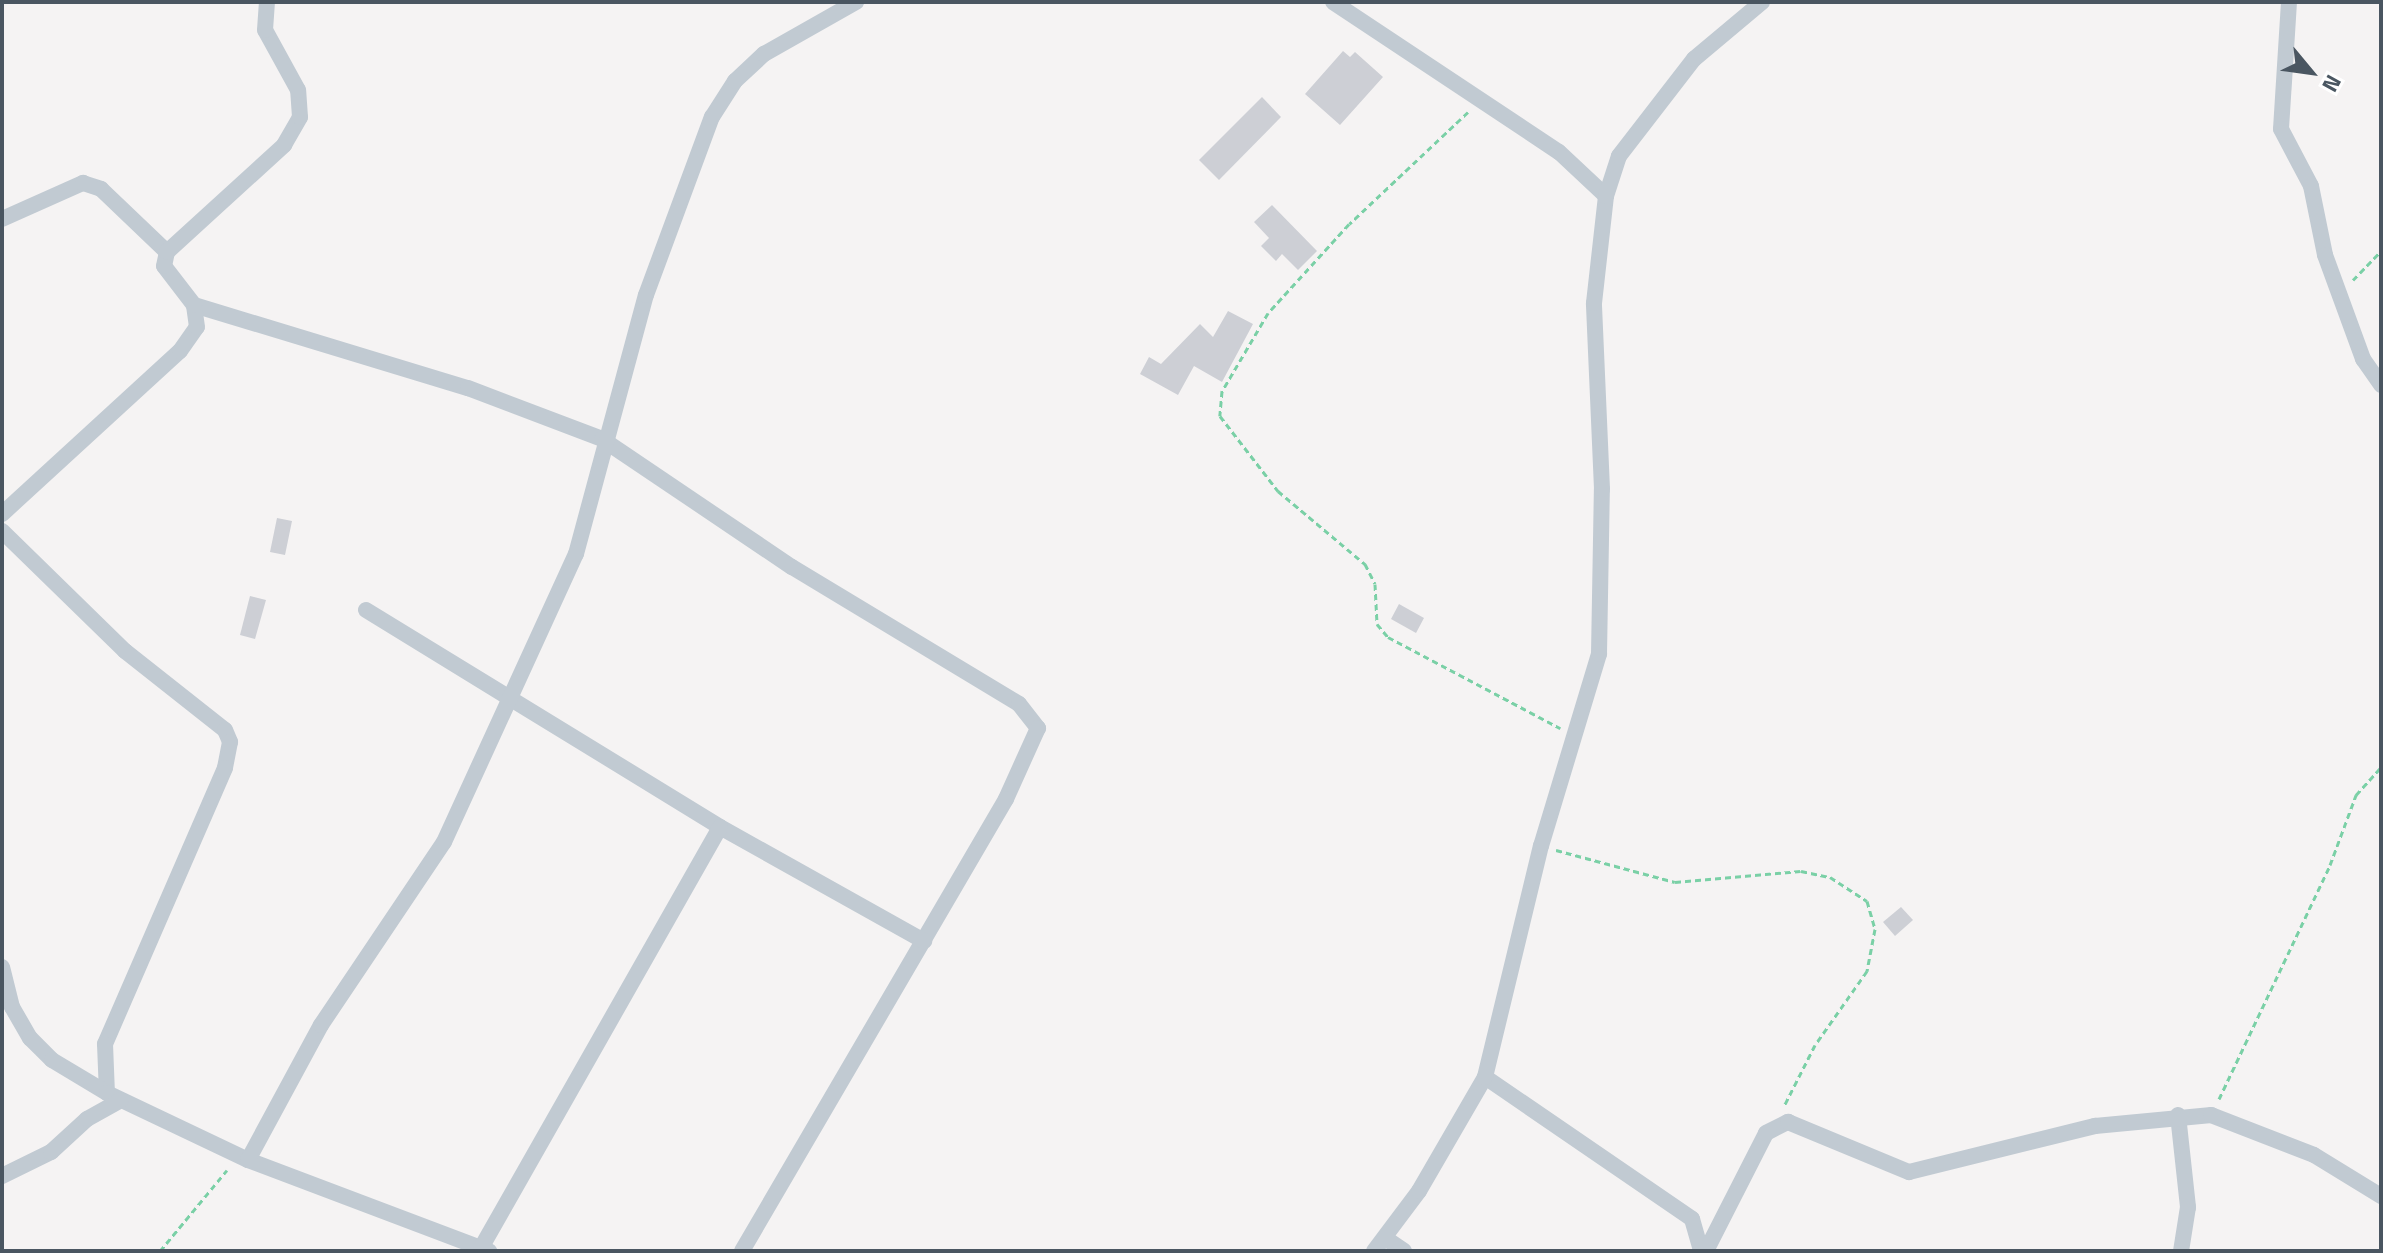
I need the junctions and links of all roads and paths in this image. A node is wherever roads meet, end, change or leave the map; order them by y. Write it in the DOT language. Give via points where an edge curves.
graph roads {
  1 [pos="267,2"];
  2 [pos="856,2"];
  3 [pos="1333,2"];
  4 [pos="1762,2"];
  5 [pos="2289,2"];
  6 [pos="1480,101"];
  7 [pos="1606,196"];
  8 [pos="2,219"];
  9 [pos="2381,251"];
  10 [pos="167,252"];
  11 [pos="2341,290"];
  12 [pos="194,305"];
  13 [pos="2381,385"];
  14 [pos="602,439"];
  15 [pos="2,514"];
  16 [pos="2,531"];
  17 [pos="366,610"];
  18 [pos="509,699"];
  19 [pos="1576,737"];
  20 [pos="2381,767"];
  21 [pos="720,827"];
  22 [pos="1541,846"];
  23 [pos="924,941"];
  24 [pos="2,967"];
  25 [pos="1485,1077"];
  26 [pos="114,1097"];
  27 [pos="2178,1115"];
  28 [pos="2211,1115"];
  29 [pos="1775,1125"];
  30 [pos="245,1159"];
  31 [pos="2,1176"];
  32 [pos="2381,1196"];
  33 [pos="1379,1244"];
  34 [pos="485,1249"];
  35 [pos="160,1251"];
  36 [pos="742,1251"];
  37 [pos="1404,1251"];
  38 [pos="1704,1251"];
  39 [pos="2181,1251"];
  1 -- 10 [label="street" via="265,30 298,90 300,117 284,145"];
  2 -- 14 [label="street" via="764,54 735,81 712,117 691,161"];
  3 -- 6 [label="street"];
  4 -- 7 [label="street" via="1660,97 1619,156"];
  5 -- 11 [label="street" via="2281,129 2311,186 2325,255"];
  6 -- 7 [label="street" via="1559,152"];
  6 -- 19 [label="path" via="1349,224 1268,313 1222,391 1220,416 1278,491 1365,564 1375,584 1377,624 1388,637"];
  7 -- 19 [label="street" via="1594,303 1602,489 1599,654"];
  8 -- 10 [label="street" via="83,183 101,189"];
  9 -- 11 [label="path"];
  10 -- 12 [label="street" via="171,279"];
  11 -- 13 [label="street" via="2363,359"];
  12 -- 14 [label="street" via="468,388"];
  12 -- 15 [label="street" via="197,327 180,351"];
  14 -- 18 [label="street" via="576,554"];
  14 -- 23 [label="street" via="1031,716 1038,728 1035,747"];
  16 -- 26 [label="street" via="125,651 212,718 230,742 225,768 105,1044"];
  17 -- 18 [label="street"];
  18 -- 21 [label="street"];
  18 -- 30 [label="street" via="444,842 321,1025"];
  19 -- 22 [label="street"];
  20 -- 28 [label="path" via="2356,795 2330,865"];
  21 -- 23 [label="street"];
  21 -- 34 [label="street"];
  22 -- 25 [label="street"];
  22 -- 29 [label="path" via="1675,882 1801,871 1830,877 1867,901 1875,929 1867,971 1815,1045"];
  23 -- 36 [label="street"];
  24 -- 26 [label="street" via="12,1007 30,1038 52,1060"];
  25 -- 33 [label="street"];
  25 -- 38 [label="street" via="1683,1213 1698,1231"];
  26 -- 30 [label="street"];
  26 -- 31 [label="street" via="51,1152"];
  27 -- 28 [label="street"];
  27 -- 29 [label="street" via="2095,1126 1909,1172 1804,1125"];
  27 -- 39 [label="street" via="2188,1207"];
  28 -- 32 [label="street" via="2314,1155"];
  29 -- 38 [label="street"];
  30 -- 34 [label="street"];
  30 -- 35 [label="path"];
  33 -- 37 [label="street"];
}
